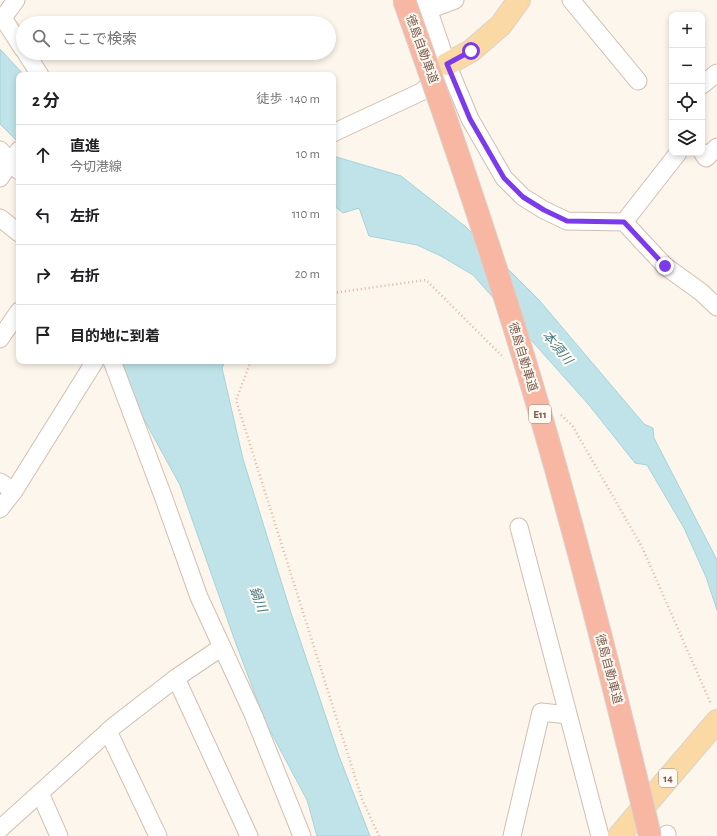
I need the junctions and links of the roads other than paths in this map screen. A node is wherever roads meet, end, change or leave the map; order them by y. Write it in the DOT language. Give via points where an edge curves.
graph roads {
  1 [pos="16,0"];
  2 [pos="404,0"];
  3 [pos="455,0"];
  4 [pos="518,0"];
  5 [pos="571,0"];
  6 [pos="426,5"];
  7 [pos="16,38"];
  8 [pos="30,60"];
  9 [pos="447,64"];
  10 [pos="38,72"];
  11 [pos="717,72"];
  12 [pos="638,81"];
  13 [pos="703,84"];
  14 [pos="336,132"];
  15 [pos="717,147"];
  16 [pos="676,156"];
  17 [pos="705,156"];
  18 [pos="13,157"];
  19 [pos="0,178"];
  20 [pos="0,218"];
  21 [pos="624,222"];
  22 [pos="16,231"];
  23 [pos="717,306"];
  24 [pos="16,315"];
  25 [pos="0,339"];
  26 [pos="93,364"];
  27 [pos="113,364"];
  28 [pos="7,486"];
  29 [pos="0,509"];
  30 [pos="519,527"];
  31 [pos="222,647"];
  32 [pos="176,678"];
  33 [pos="568,715"];
  34 [pos="717,721"];
  35 [pos="108,731"];
  36 [pos="40,794"];
  37 [pos="0,829"];
  38 [pos="661,835"];
  39 [pos="59,836"];
  40 [pos="158,836"];
  41 [pos="249,836"];
  42 [pos="302,836"];
  43 [pos="512,836"];
  44 [pos="600,836"];
  45 [pos="619,836"];
  1 -- 7 [label="street" via="3,18"];
  2 -- 38 [label="highway, 徳島自動車道 / E11, bridge" via="447,118 525,363 617,697"];
  3 -- 6 [label="street"];
  4 -- 9 [label="main road" via="502,25 471,51"];
  5 -- 12 [label="street"];
  6 -- 9 [label="street"];
  8 -- 10 [label="street"];
  9 -- 14 [label="street" via="423,91"];
  9 -- 21 [label="street" via="470,119 504,178 523,197 567,221"];
  11 -- 13 [label="street"];
  15 -- 17 [label="street" via="706,158"];
  16 -- 21 [label="street"];
  18 -- 19 [label="street"];
  20 -- 22 [label="street"];
  21 -- 23 [label="street" via="665,266"];
  24 -- 25 [label="street"];
  26 -- 28 [label="street"];
  27 -- 31 [label="street" via="199,597"];
  28 -- 29 [label="street"];
  30 -- 33 [label="street"];
  31 -- 32 [label="street"];
  31 -- 42 [label="street" via="253,714"];
  32 -- 35 [label="street"];
  32 -- 41 [label="street"];
  33 -- 43 [label="street" via="541,712"];
  33 -- 44 [label="street"];
  34 -- 45 [label="main road, 14"];
  35 -- 36 [label="street"];
  35 -- 40 [label="street"];
  36 -- 37 [label="street"];
  36 -- 39 [label="street"];
}
